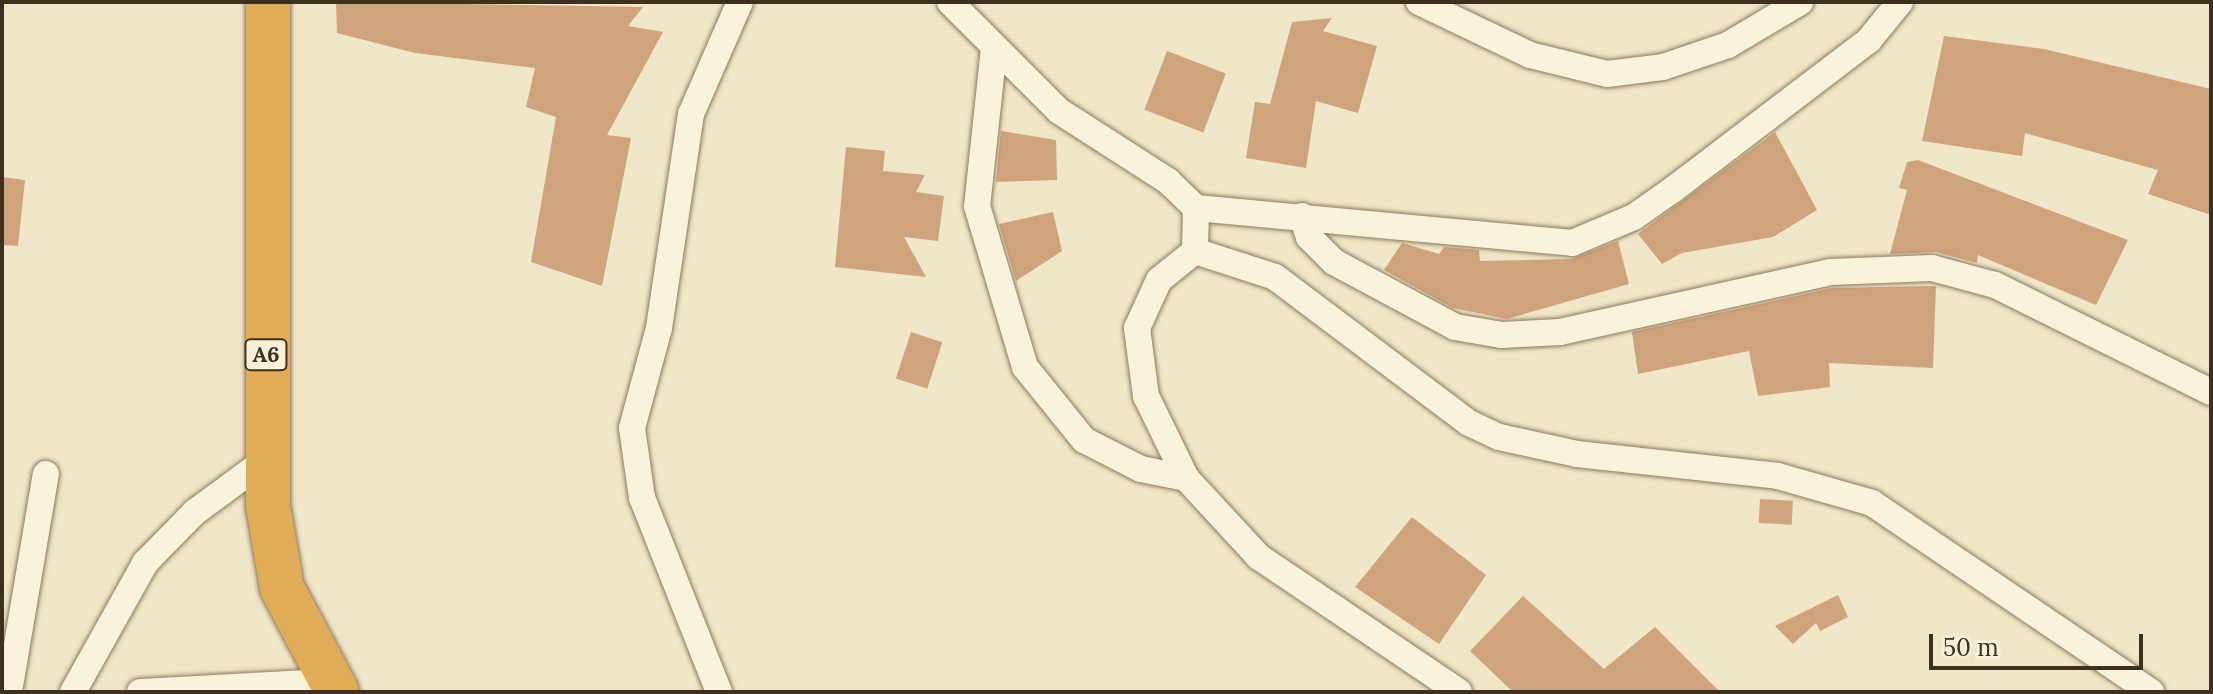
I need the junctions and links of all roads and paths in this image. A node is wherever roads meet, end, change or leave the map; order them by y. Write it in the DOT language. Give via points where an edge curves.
graph roads {
  1 [pos="268,2"];
  2 [pos="740,2"];
  3 [pos="950,2"];
  4 [pos="1419,2"];
  5 [pos="1800,2"];
  6 [pos="1900,2"];
  7 [pos="994,48"];
  8 [pos="1196,208"];
  9 [pos="1302,216"];
  10 [pos="1195,251"];
  11 [pos="2211,392"];
  12 [pos="267,459"];
  13 [pos="46,474"];
  14 [pos="1186,478"];
  15 [pos="14,687"];
  16 [pos="332,687"];
  17 [pos="73,692"];
  18 [pos="140,692"];
  19 [pos="719,692"];
  20 [pos="1459,692"];
  21 [pos="2151,692"];
  1 -- 12 [label="highway, A6"];
  2 -- 19 [label="street" via="707,62 691,114 659,328 632,428 642,498"];
  3 -- 7 [label="street"];
  4 -- 5 [label="street" via="1530,55 1607,74 1663,67 1728,45"];
  6 -- 9 [label="street" via="1869,40 1675,188 1634,217 1572,243"];
  7 -- 8 [label="street" via="1085,132 1168,181"];
  7 -- 14 [label="street" via="977,206 1025,367 1084,440 1141,469"];
  8 -- 9 [label="street"];
  8 -- 10 [label="street"];
  9 -- 11 [label="street" via="1309,237 1334,262 1455,327 1502,335 1560,332 1830,272 1932,268 1995,285"];
  10 -- 14 [label="street" via="1159,280 1137,328 1146,396"];
  10 -- 21 [label="street" via="1275,277 1469,423 1499,437 1577,454 1778,476 1872,503"];
  12 -- 16 [label="highway, A6" via="282,588"];
  12 -- 17 [label="street" via="195,512 145,563"];
  13 -- 15 [label="street"];
  14 -- 20 [label="street" via="1259,557"];
  16 -- 18 [label="street"];
}
